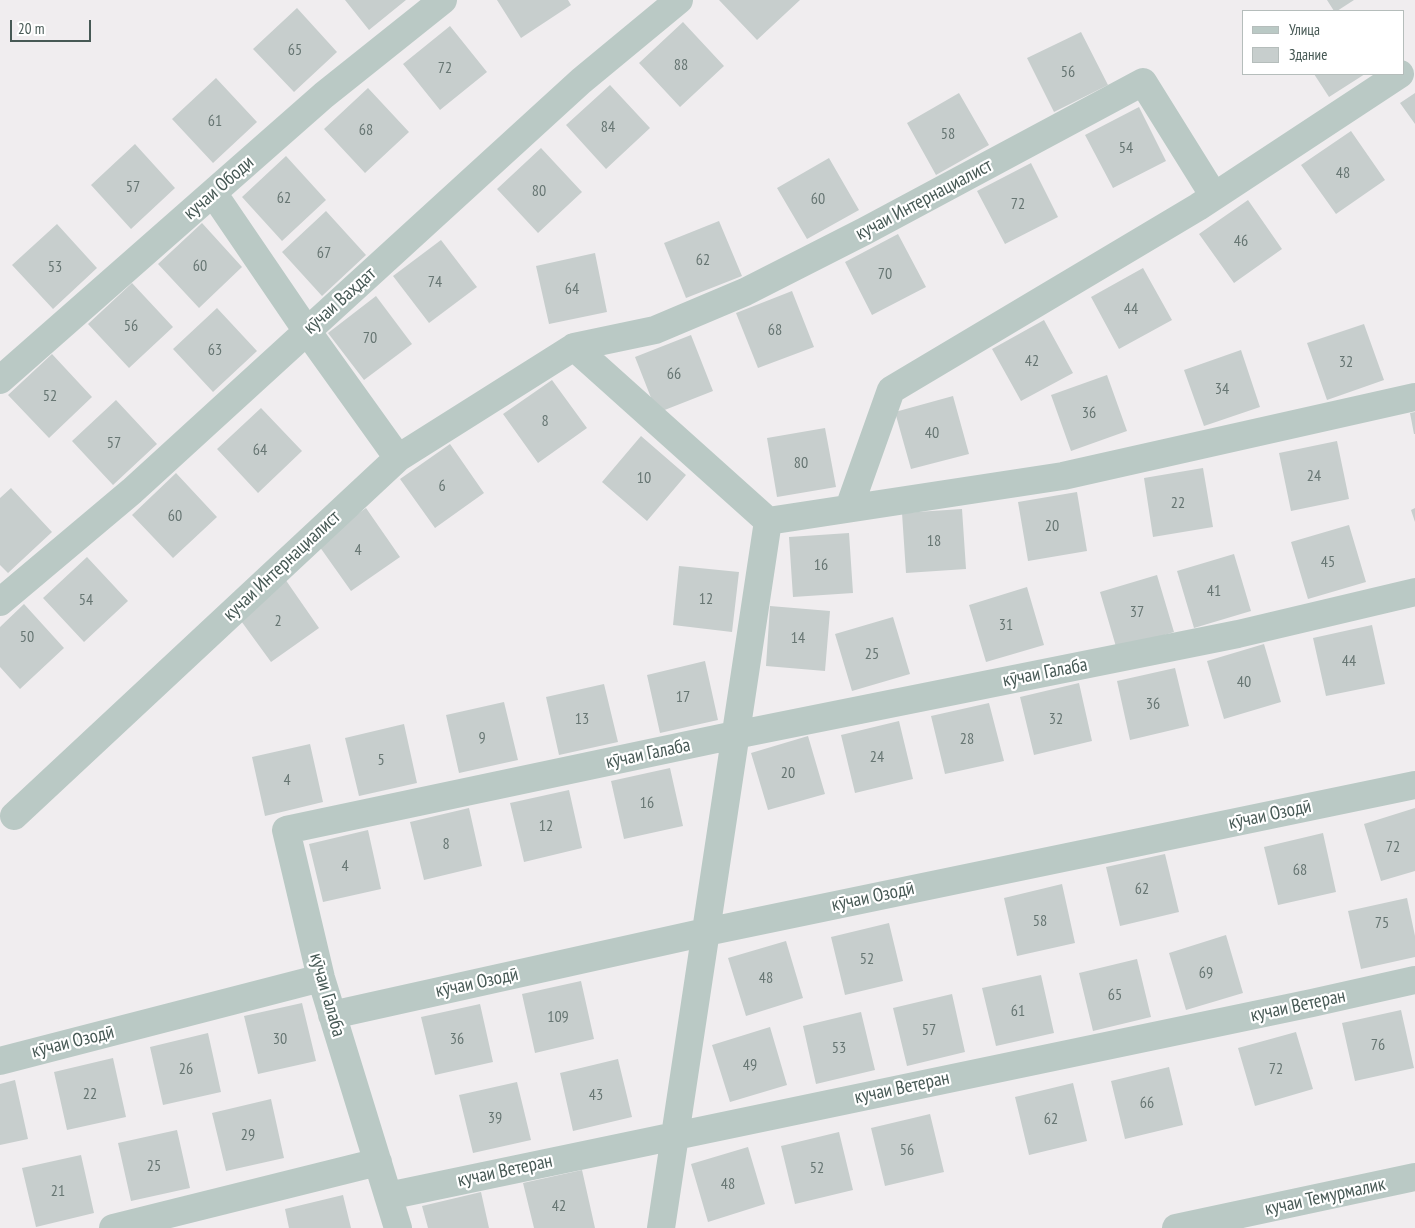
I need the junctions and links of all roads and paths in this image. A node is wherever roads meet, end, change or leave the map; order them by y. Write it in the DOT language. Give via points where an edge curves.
graph roads {
  1 [pos="443,0"];
  2 [pos="679,0"];
  3 [pos="1398,75"];
  4 [pos="213,193"];
  5 [pos="1214,196"];
  6 [pos="307,331"];
  7 [pos="574,347"];
  8 [pos="0,380"];
  9 [pos="1415,397"];
  10 [pos="398,458"];
  11 [pos="849,508"];
  12 [pos="768,521"];
  13 [pos="1415,592"];
  14 [pos="0,602"];
  15 [pos="736,735"];
  16 [pos="1415,785"];
  17 [pos="14,816"];
  18 [pos="706,932"];
  19 [pos="321,978"];
  20 [pos="1415,980"];
  21 [pos="332,1014"];
  22 [pos="0,1061"];
  23 [pos="675,1135"];
  24 [pos="378,1162"];
  25 [pos="1415,1177"];
  26 [pos="388,1196"];
  27 [pos="113,1228"];
  28 [pos="398,1228"];
  29 [pos="661,1228"];
  30 [pos="1176,1228"];
  1 -- 4 [label="street, кучаи Ободи" via="324,95"];
  2 -- 6 [label="street, кӯчаи Ваҳдат" via="581,81"];
  3 -- 5 [label="street"];
  4 -- 6 [label="street"];
  4 -- 8 [label="street, кучаи Ободи"];
  5 -- 7 [label="street, кучаи Интернациалист" via="1143,82 745,292 655,330"];
  5 -- 11 [label="street" via="890,390"];
  6 -- 10 [label="street"];
  6 -- 14 [label="street, кӯчаи Ваҳдат" via="132,491"];
  7 -- 10 [label="street, кучаи Интернациалист"];
  7 -- 12 [label="street"];
  9 -- 11 [label="street" via="1063,476"];
  10 -- 17 [label="street, кучаи Интернациалист"];
  11 -- 12 [label="street"];
  12 -- 15 [label="street"];
  13 -- 15 [label="street, кӯчаи Галаба" via="1238,634"];
  15 -- 18 [label="street"];
  15 -- 19 [label="street, кӯчаи Галаба" via="286,830"];
  16 -- 18 [label="street, кӯчаи Озодӣ"];
  18 -- 21 [label="street, кӯчаи Озодӣ"];
  18 -- 23 [label="street"];
  19 -- 21 [label="street, кӯчаи Галаба"];
  19 -- 22 [label="street, кӯчаи Озодӣ"];
  20 -- 23 [label="street, кучаи Ветеран"];
  21 -- 24 [label="street, кӯчаи Галаба"];
  23 -- 26 [label="street, кучаи Ветеран"];
  23 -- 29 [label="street"];
  24 -- 26 [label="street, кӯчаи Галаба"];
  24 -- 27 [label="street"];
  25 -- 30 [label="street, кучаи Темурмалик"];
  26 -- 28 [label="street, кӯчаи Галаба"];
}
